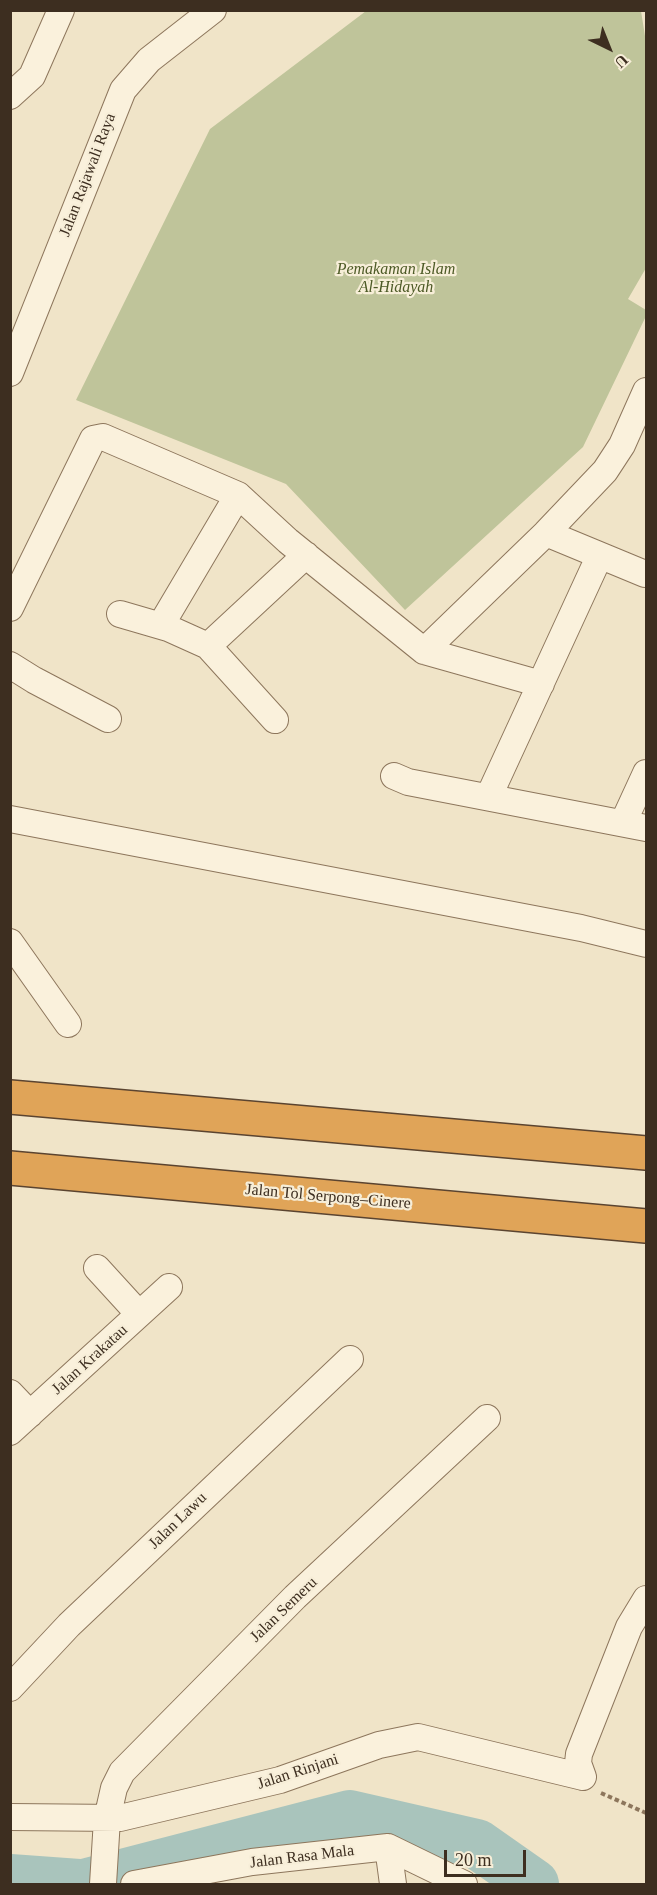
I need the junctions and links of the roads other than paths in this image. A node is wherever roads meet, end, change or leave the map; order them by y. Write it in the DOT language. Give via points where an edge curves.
graph roads {
  1 [pos="61,10"];
  2 [pos="213,10"];
  3 [pos="10,96"];
  4 [pos="10,373"];
  5 [pos="646,391"];
  6 [pos="639,430"];
  7 [pos="238,495"];
  8 [pos="546,533"];
  9 [pos="306,555"];
  10 [pos="599,557"];
  11 [pos="645,574"];
  12 [pos="10,608"];
  13 [pos="120,614"];
  14 [pos="161,625"];
  15 [pos="208,645"];
  16 [pos="424,651"];
  17 [pos="10,665"];
  18 [pos="541,684"];
  19 [pos="108,719"];
  20 [pos="275,720"];
  21 [pos="646,773"];
  22 [pos="393,776"];
  23 [pos="489,796"];
  24 [pos="10,819"];
  25 [pos="635,825"];
  26 [pos="10,942"];
  27 [pos="646,944"];
  28 [pos="68,1024"];
  29 [pos="10,1097"];
  30 [pos="646,1153"];
  31 [pos="10,1167"];
  32 [pos="646,1226"];
  33 [pos="98,1268"];
  34 [pos="169,1287"];
  35 [pos="139,1314"];
  36 [pos="350,1359"];
  37 [pos="10,1393"];
  38 [pos="30,1414"];
  39 [pos="487,1418"];
  40 [pos="10,1432"];
  41 [pos="646,1599"];
  42 [pos="10,1688"];
  43 [pos="10,1817"];
  44 [pos="106,1828"];
  45 [pos="388,1847"];
  46 [pos="251,1873"];
  47 [pos="103,1884"];
  48 [pos="134,1884"];
  49 [pos="393,1884"];
  50 [pos="464,1884"];
  1 -- 3 [label="street" via="32,76"];
  2 -- 4 [label="street, Jalan Rajawali Raya" via="149,60 123,90"];
  5 -- 6 [label="street"];
  6 -- 8 [label="street"];
  7 -- 9 [label="street"];
  7 -- 12 [label="street" via="98,436 93,439"];
  7 -- 14 [label="street"];
  8 -- 10 [label="street"];
  8 -- 16 [label="street"];
  9 -- 15 [label="street"];
  9 -- 16 [label="street"];
  10 -- 11 [label="street"];
  10 -- 18 [label="street"];
  13 -- 14 [label="street"];
  14 -- 15 [label="street"];
  15 -- 20 [label="street"];
  16 -- 18 [label="street"];
  17 -- 19 [label="street"];
  18 -- 23 [label="street"];
  21 -- 25 [label="street"];
  22 -- 23 [label="street"];
  23 -- 25 [label="street"];
  24 -- 27 [label="street" via="547,921"];
  26 -- 28 [label="street"];
  29 -- 30 [label="highway"];
  31 -- 32 [label="highway, Jalan Tol Serpong–Cinere"];
  33 -- 35 [label="street"];
  34 -- 35 [label="street, Jalan Krakatau"];
  35 -- 38 [label="street, Jalan Krakatau"];
  36 -- 42 [label="street, Jalan Lawu" via="69,1625"];
  37 -- 38 [label="street"];
  38 -- 40 [label="street, Jalan Krakatau"];
  39 -- 44 [label="street, Jalan Semeru" via="295,1598 133,1759 114,1788"];
  41 -- 44 [label="street, Jalan Rinjani" via="629,1627 579,1754 583,1776 418,1737 379,1745 280,1780"];
  43 -- 44 [label="street, Jalan Rinjani"];
  44 -- 47 [label="street, Jalan Semeru"];
  45 -- 46 [label="street, Jalan Rasa Mala"];
  45 -- 49 [label="street"];
  45 -- 50 [label="street"];
  46 -- 48 [label="street, Jalan Rasa Mala"];
}
